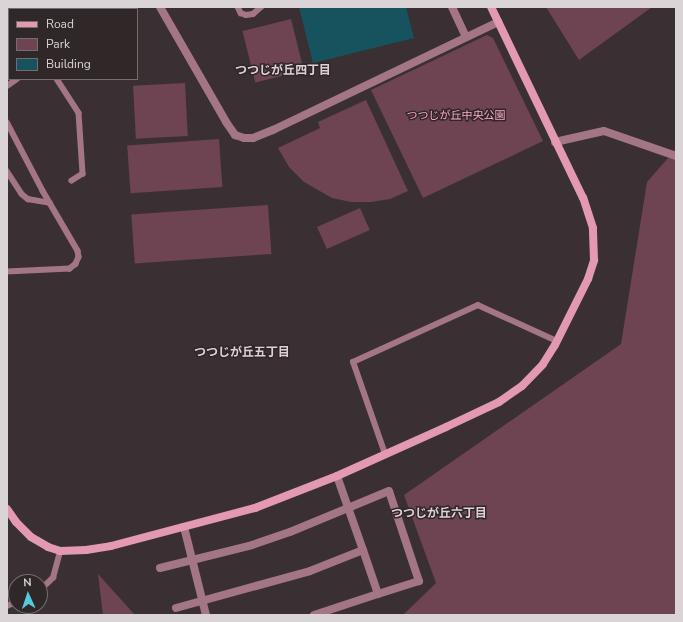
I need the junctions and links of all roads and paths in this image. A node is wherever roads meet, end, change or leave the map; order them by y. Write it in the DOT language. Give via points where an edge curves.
graph roads {
  1 [pos="160,7"];
  2 [pos="238,7"];
  3 [pos="261,7"];
  4 [pos="452,7"];
  5 [pos="491,7"];
  6 [pos="498,22"];
  7 [pos="466,37"];
  8 [pos="16,80"];
  9 [pos="58,80"];
  10 [pos="7,86"];
  11 [pos="7,122"];
  12 [pos="555,142"];
  13 [pos="676,156"];
  14 [pos="7,171"];
  15 [pos="72,181"];
  16 [pos="50,203"];
  17 [pos="7,272"];
  18 [pos="557,341"];
  19 [pos="385,454"];
  20 [pos="337,476"];
  21 [pos="348,508"];
  22 [pos="7,509"];
  23 [pos="184,527"];
  24 [pos="363,550"];
  25 [pos="60,551"];
  26 [pos="192,560"];
  27 [pos="160,568"];
  28 [pos="48,583"];
  29 [pos="378,594"];
  30 [pos="203,601"];
  31 [pos="176,608"];
  32 [pos="206,615"];
  33 [pos="314,615"];
  1 -- 7 [label="street" via="226,122 235,135 244,138 253,138 273,130"];
  2 -- 3 [label="lane" via="246,16"];
  4 -- 7 [label="street"];
  5 -- 6 [label="street"];
  6 -- 7 [label="street"];
  6 -- 12 [label="street"];
  8 -- 10 [label="lane"];
  9 -- 15 [label="lane" via="79,113 83,174"];
  11 -- 16 [label="lane"];
  12 -- 13 [label="street" via="604,131"];
  12 -- 18 [label="street" via="583,198 593,228 594,260 588,279"];
  14 -- 16 [label="lane" via="28,199"];
  16 -- 17 [label="lane" via="78,251 79,258 76,264 70,269"];
  18 -- 19 [label="street" via="543,364 522,386 499,402"];
  18 -- 19 [label="lane" via="478,305 353,362"];
  19 -- 20 [label="street"];
  20 -- 21 [label="street"];
  20 -- 23 [label="street" via="255,508"];
  21 -- 24 [label="street"];
  21 -- 26 [label="street" via="252,545"];
  21 -- 29 [label="street" via="389,490 419,581"];
  22 -- 25 [label="street" via="30,537"];
  23 -- 25 [label="street" via="86,550"];
  23 -- 26 [label="street"];
  24 -- 29 [label="street"];
  24 -- 30 [label="street" via="310,572"];
  25 -- 28 [label="lane" via="53,578"];
  26 -- 27 [label="street"];
  26 -- 30 [label="street"];
  29 -- 33 [label="street"];
  30 -- 31 [label="street"];
  30 -- 32 [label="street"];
}
